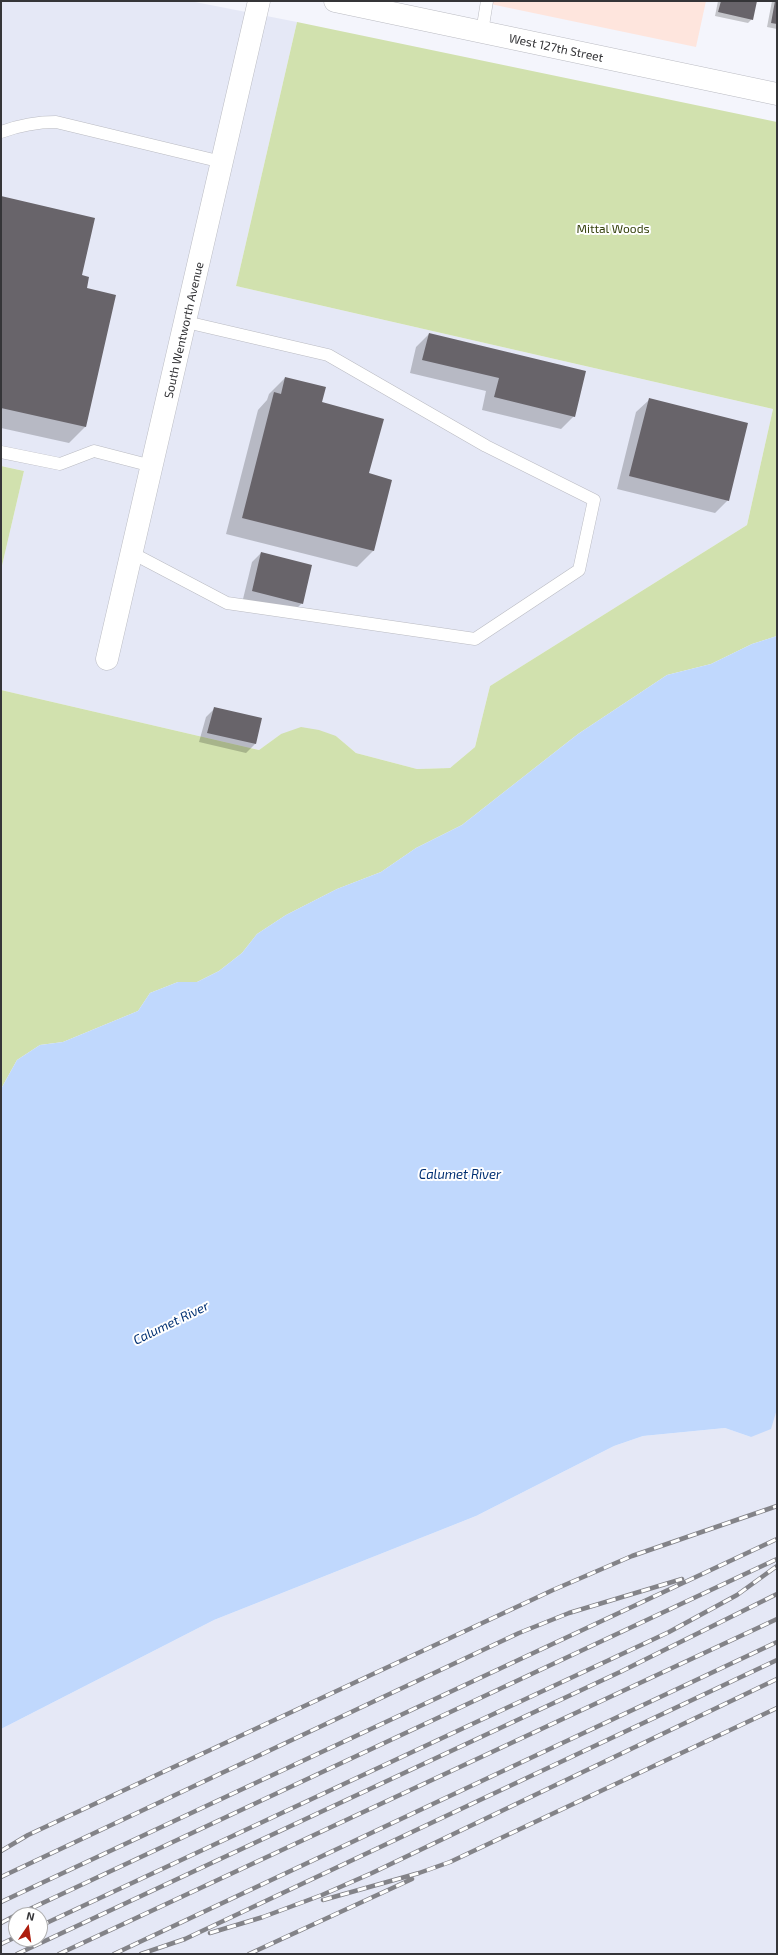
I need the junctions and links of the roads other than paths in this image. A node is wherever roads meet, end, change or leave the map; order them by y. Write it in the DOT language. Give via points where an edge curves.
graph roads {
  1 [pos="259,1"];
  2 [pos="488,1"];
  3 [pos="348,2"];
  4 [pos="482,32"];
  5 [pos="777,94"];
  6 [pos="1,132"];
  7 [pos="222,162"];
  8 [pos="186,322"];
  9 [pos="1,452"];
  10 [pos="152,466"];
  11 [pos="132,553"];
  12 [pos="107,659"];
  1 -- 7 [label="street, South Wentworth Avenue"];
  2 -- 4 [label="lane"];
  3 -- 4 [label="street, West 127th Street"];
  4 -- 5 [label="street, West 127th Street"];
  6 -- 7 [label="lane" via="35,122 56,122"];
  7 -- 8 [label="street, South Wentworth Avenue"];
  8 -- 10 [label="street, South Wentworth Avenue"];
  8 -- 11 [label="lane" via="328,355 486,446 594,500 579,570 475,639 227,603"];
  9 -- 10 [label="lane" via="60,464 94,451"];
  10 -- 11 [label="street, South Wentworth Avenue"];
  11 -- 12 [label="street, South Wentworth Avenue"];
}
